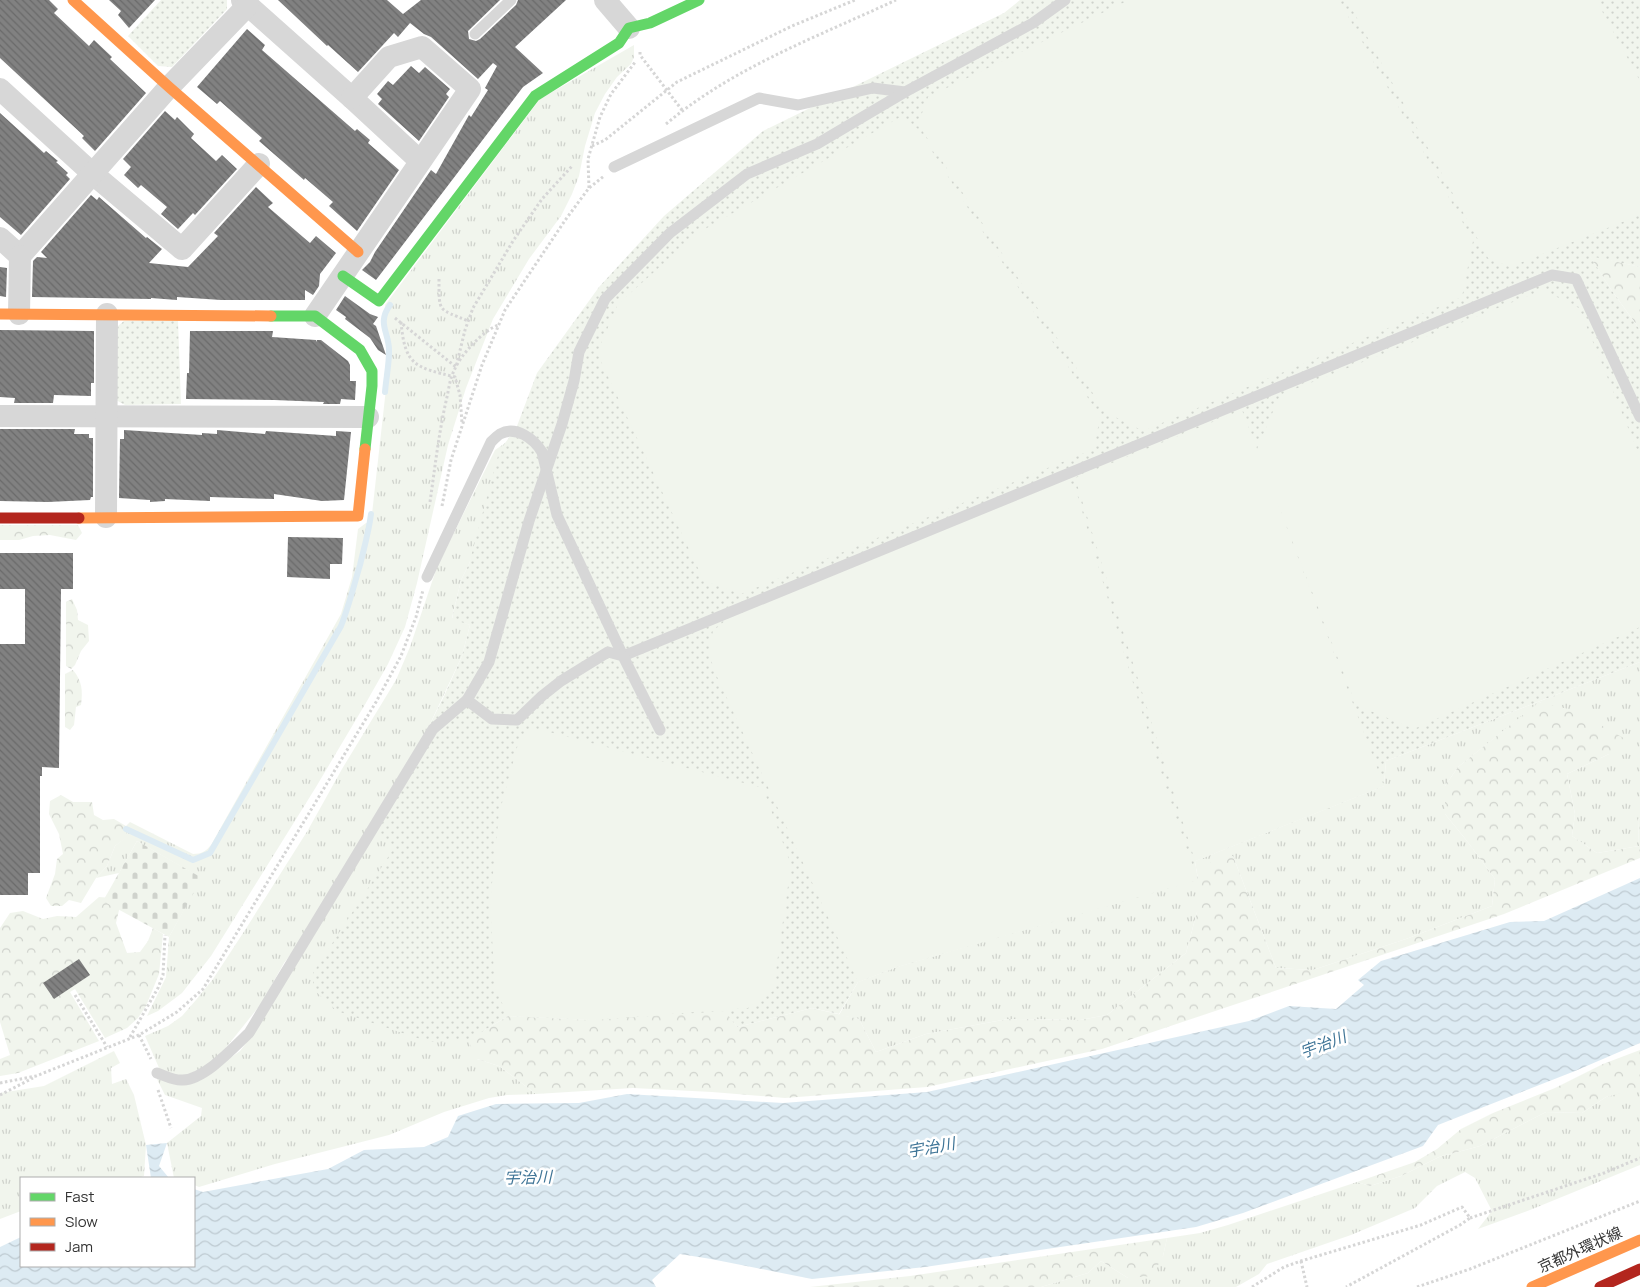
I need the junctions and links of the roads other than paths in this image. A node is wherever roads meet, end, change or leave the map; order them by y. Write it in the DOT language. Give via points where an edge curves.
graph roads {
  1 [pos="73,0"];
  2 [pos="511,0"];
  3 [pos="605,0"];
  4 [pos="699,0"];
  5 [pos="1065,0"];
  6 [pos="245,2"];
  7 [pos="629,28"];
  8 [pos="475,34"];
  9 [pos="169,87"];
  10 [pos="0,89"];
  11 [pos="905,92"];
  12 [pos="352,98"];
  13 [pos="420,161"];
  14 [pos="259,164"];
  15 [pos="614,167"];
  16 [pos="93,174"];
  17 [pos="0,238"];
  18 [pos="358,252"];
  19 [pos="20,256"];
  20 [pos="343,276"];
  21 [pos="10,314"];
  22 [pos="106,314"];
  23 [pos="315,316"];
  24 [pos="0,416"];
  25 [pos="106,416"];
  26 [pos="368,417"];
  27 [pos="1640,417"];
  28 [pos="546,471"];
  29 [pos="106,517"];
  30 [pos="0,518"];
  31 [pos="427,577"];
  32 [pos="623,656"];
  33 [pos="467,700"];
  34 [pos="660,730"];
  35 [pos="158,1073"];
  36 [pos="1640,1240"];
  37 [pos="1640,1269"];
  38 [pos="1532,1287"];
  39 [pos="1600,1287"];
  1 -- 9 [label="street"];
  2 -- 8 [label="lane"];
  3 -- 7 [label="street"];
  4 -- 7 [label="street" via="650,23"];
  5 -- 11 [label="lane" via="1033,23"];
  6 -- 9 [label="street"];
  6 -- 12 [label="street"];
  7 -- 20 [label="street" via="619,43 535,96 379,301"];
  9 -- 14 [label="street"];
  9 -- 16 [label="street"];
  10 -- 16 [label="street"];
  11 -- 15 [label="lane" via="873,88 798,105 759,98"];
  11 -- 28 [label="lane" via="817,144 747,174 670,233 605,299 579,352 574,381"];
  12 -- 13 [label="street"];
  12 -- 13 [label="street" via="390,56 422,47 470,89"];
  13 -- 18 [label="street"];
  14 -- 16 [label="street" via="182,249"];
  14 -- 18 [label="street"];
  16 -- 19 [label="street"];
  17 -- 19 [label="street"];
  18 -- 20 [label="street"];
  19 -- 21 [label="street"];
  20 -- 23 [label="street"];
  21 -- 22 [label="street"];
  22 -- 23 [label="street"];
  22 -- 25 [label="street"];
  23 -- 26 [label="street" via="360,350 372,371"];
  24 -- 25 [label="street"];
  25 -- 26 [label="street"];
  25 -- 29 [label="street"];
  26 -- 29 [label="street" via="358,516"];
  27 -- 32 [label="lane" via="1576,279 1552,275"];
  28 -- 31 [label="lane" via="542,452 527,435 501,434 491,442"];
  28 -- 32 [label="lane" via="557,515"];
  28 -- 33 [label="lane" via="489,662"];
  29 -- 30 [label="street"];
  32 -- 33 [label="lane" via="608,652 561,681 517,720 492,719"];
  32 -- 34 [label="lane"];
  33 -- 35 [label="lane" via="433,729 249,1033 201,1075 184,1080"];
  36 -- 38 [label="street, 京都外環状線"];
  37 -- 39 [label="street"];
}
